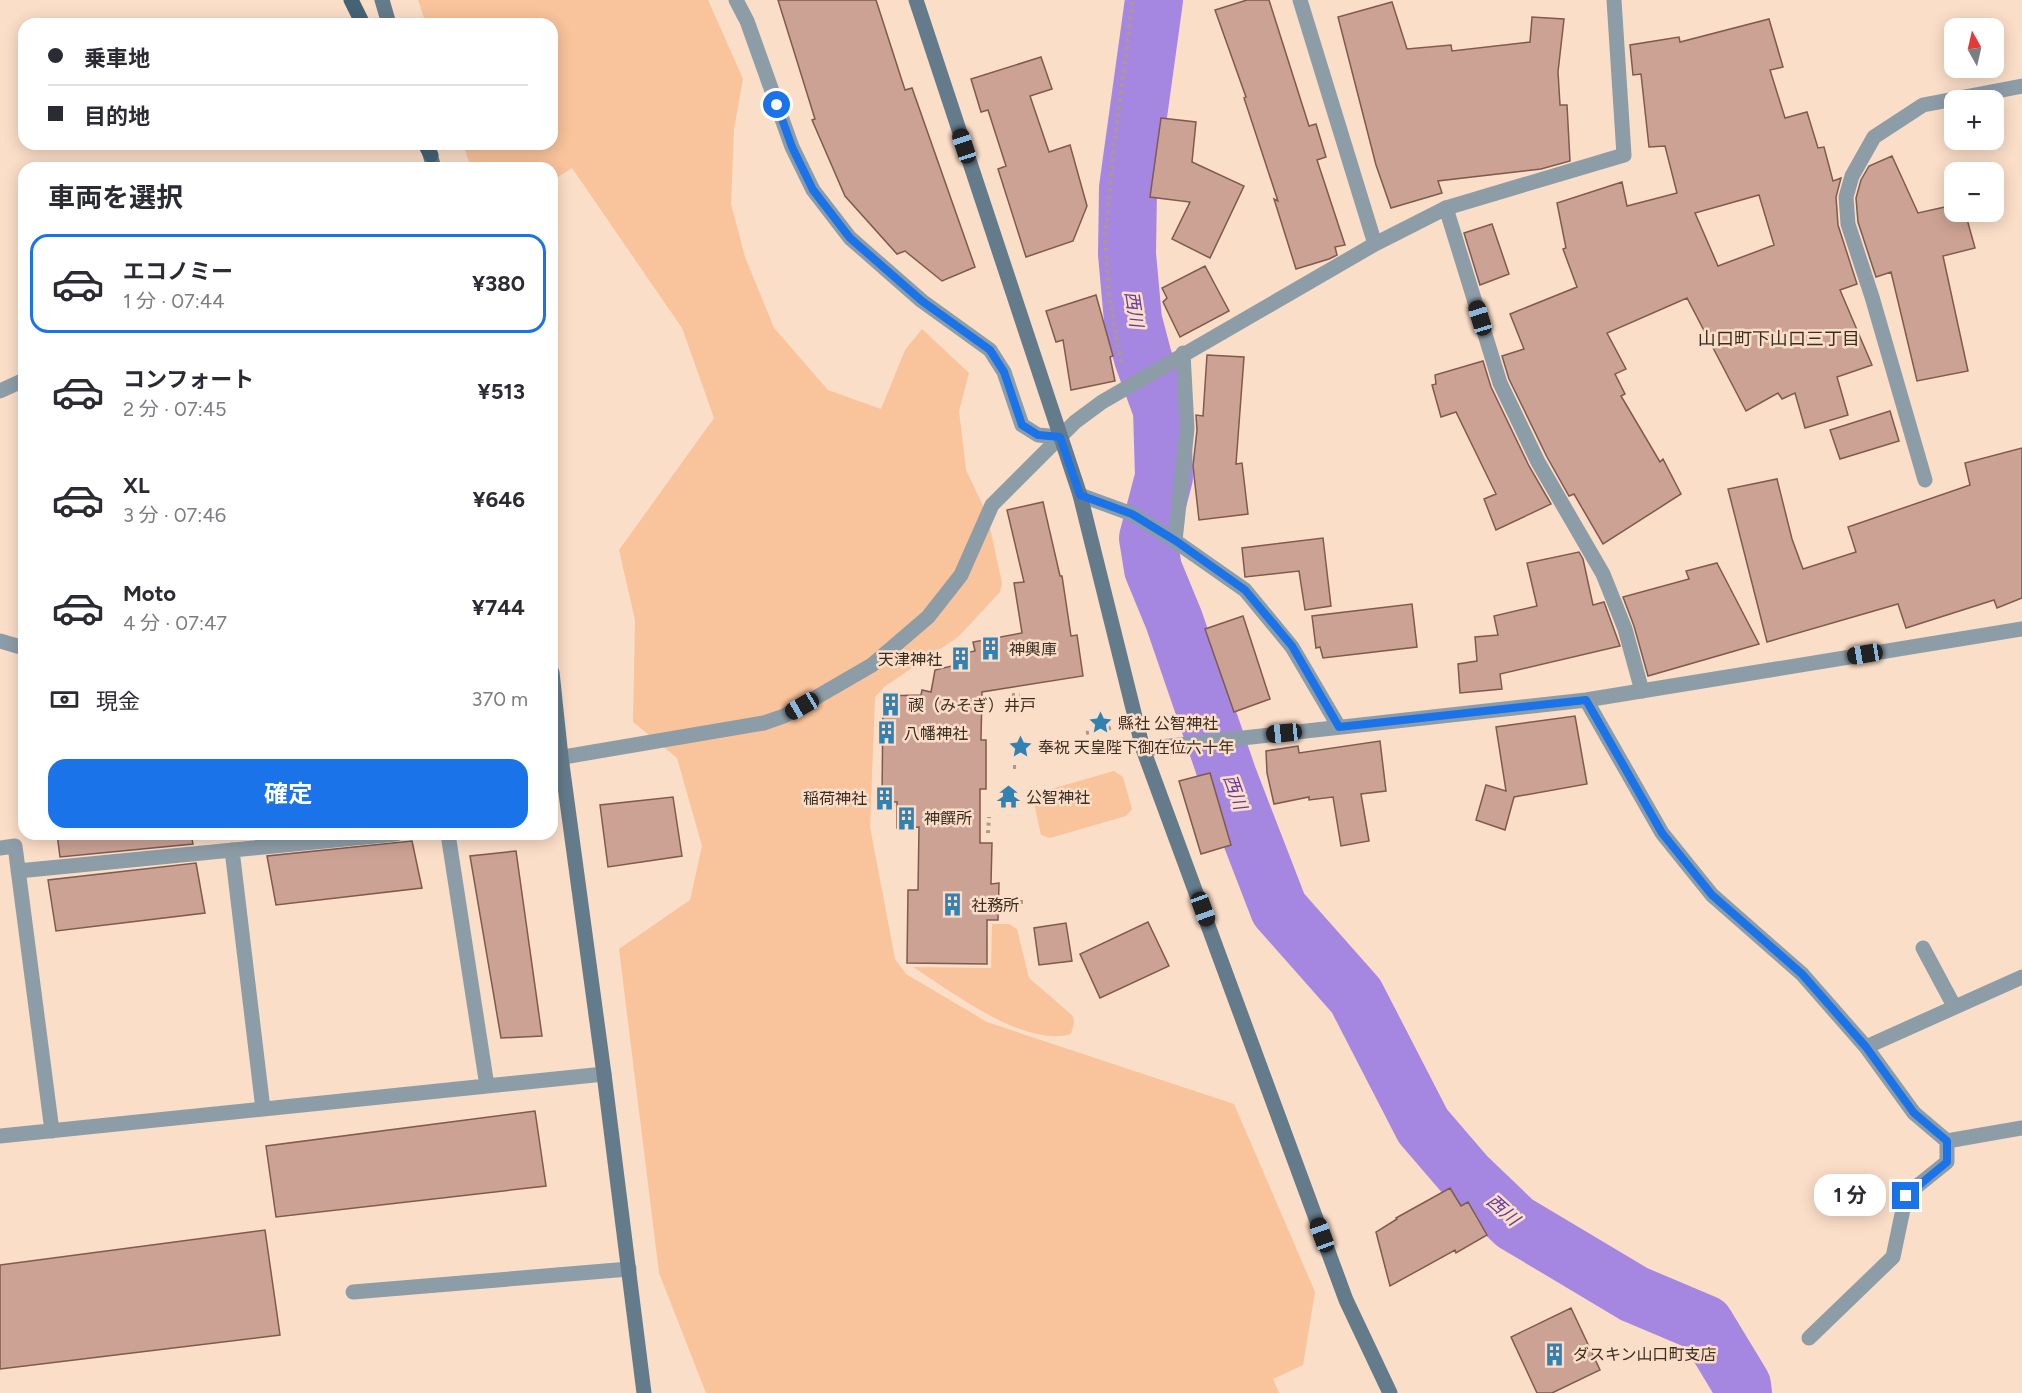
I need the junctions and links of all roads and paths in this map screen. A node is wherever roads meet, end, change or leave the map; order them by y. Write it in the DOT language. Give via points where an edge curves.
graph roads {
  1 [pos="351,0"];
  2 [pos="382,0"];
  3 [pos="736,0"];
  4 [pos="916,0"];
  5 [pos="1133,0"];
  6 [pos="1300,0"];
  7 [pos="1614,0"];
  8 [pos="360,18"];
  9 [pos="387,18"];
  10 [pos="2022,86"];
  11 [pos="1446,208"];
  12 [pos="1375,244"];
  13 [pos="1177,358"];
  14 [pos="18,383"];
  15 [pos="1133,384"];
  16 [pos="0,391"];
  17 [pos="1060,437"];
  18 [pos="1925,480"];
  19 [pos="1080,495"];
  20 [pos="1170,538"];
  21 [pos="2022,629"];
  22 [pos="0,641"];
  23 [pos="18,646"];
  24 [pos="1642,691"];
  25 [pos="1012,695"];
  26 [pos="1020,695"];
  27 [pos="1586,700"];
  28 [pos="1119,726"];
  29 [pos="1339,727"];
  30 [pos="1086,733"];
  31 [pos="1143,749"];
  32 [pos="558,758"];
  33 [pos="1013,767"];
  34 [pos="1020,767"];
  35 [pos="558,771"];
  36 [pos="989,817"];
  37 [pos="988,833"];
  38 [pos="334,840"];
  39 [pos="449,840"];
  40 [pos="0,848"];
  41 [pos="232,850"];
  42 [pos="18,871"];
  43 [pos="1005,902"];
  44 [pos="1026,902"];
  45 [pos="1923,948"];
  46 [pos="2022,977"];
  47 [pos="1954,1006"];
  48 [pos="1866,1047"];
  49 [pos="604,1074"];
  50 [pos="487,1086"];
  51 [pos="263,1109"];
  52 [pos="2022,1128"];
  53 [pos="52,1131"];
  54 [pos="0,1136"];
  55 [pos="1947,1141"];
  56 [pos="629,1269"];
  57 [pos="353,1292"];
  58 [pos="1809,1338"];
  59 [pos="644,1393"];
  60 [pos="1390,1393"];
  1 -- 8 [label="main road"];
  2 -- 9 [label="street"];
  3 -- 17 [label="street" via="792,147 813,190 850,238 922,301 990,350 1004,372 1022,425 1038,435"];
  4 -- 17 [label="street"];
  5 -- 15 [label="path" via="1105,239 1109,296 1122,364"];
  6 -- 12 [label="street"];
  7 -- 11 [label="street" via="1624,154"];
  10 -- 18 [label="street" via="1923,105 1874,137 1852,176 1846,197 1848,224"];
  11 -- 12 [label="street"];
  11 -- 24 [label="street" via="1500,383 1538,462 1603,574 1625,629"];
  12 -- 13 [label="street"];
  13 -- 15 [label="street"];
  13 -- 20 [label="street" via="1187,429"];
  14 -- 16 [label="street"];
  15 -- 17 [label="street" via="1102,402"];
  17 -- 19 [label="street"];
  17 -- 32 [label="street" via="992,505 961,575 928,617 872,665 784,716 764,723"];
  19 -- 20 [label="street" via="1137,517"];
  19 -- 31 [label="street"];
  20 -- 29 [label="street" via="1245,590 1292,646"];
  21 -- 24 [label="street"];
  22 -- 23 [label="street"];
  24 -- 27 [label="street"];
  25 -- 26 [label="path"];
  27 -- 29 [label="street"];
  27 -- 48 [label="street" via="1662,833 1712,895 1802,974"];
  28 -- 30 [label="path"];
  29 -- 31 [label="street"];
  31 -- 60 [label="street" via="1346,1300"];
  33 -- 34 [label="path"];
  35 -- 49 [label="street"];
  36 -- 37 [label="path"];
  38 -- 41 [label="street"];
  39 -- 50 [label="street"];
  40 -- 42 [label="street" via="15,846"];
  41 -- 42 [label="street"];
  41 -- 51 [label="street"];
  42 -- 53 [label="street"];
  43 -- 44 [label="path"];
  45 -- 47 [label="street"];
  46 -- 47 [label="street"];
  47 -- 48 [label="street"];
  48 -- 55 [label="street" via="1914,1113"];
  49 -- 50 [label="street"];
  49 -- 56 [label="street"];
  50 -- 51 [label="street"];
  51 -- 53 [label="street"];
  52 -- 55 [label="street"];
  53 -- 54 [label="street"];
  55 -- 58 [label="street" via="1947,1162 1906,1196 1893,1257"];
  56 -- 57 [label="street"];
  56 -- 59 [label="street"];
}
